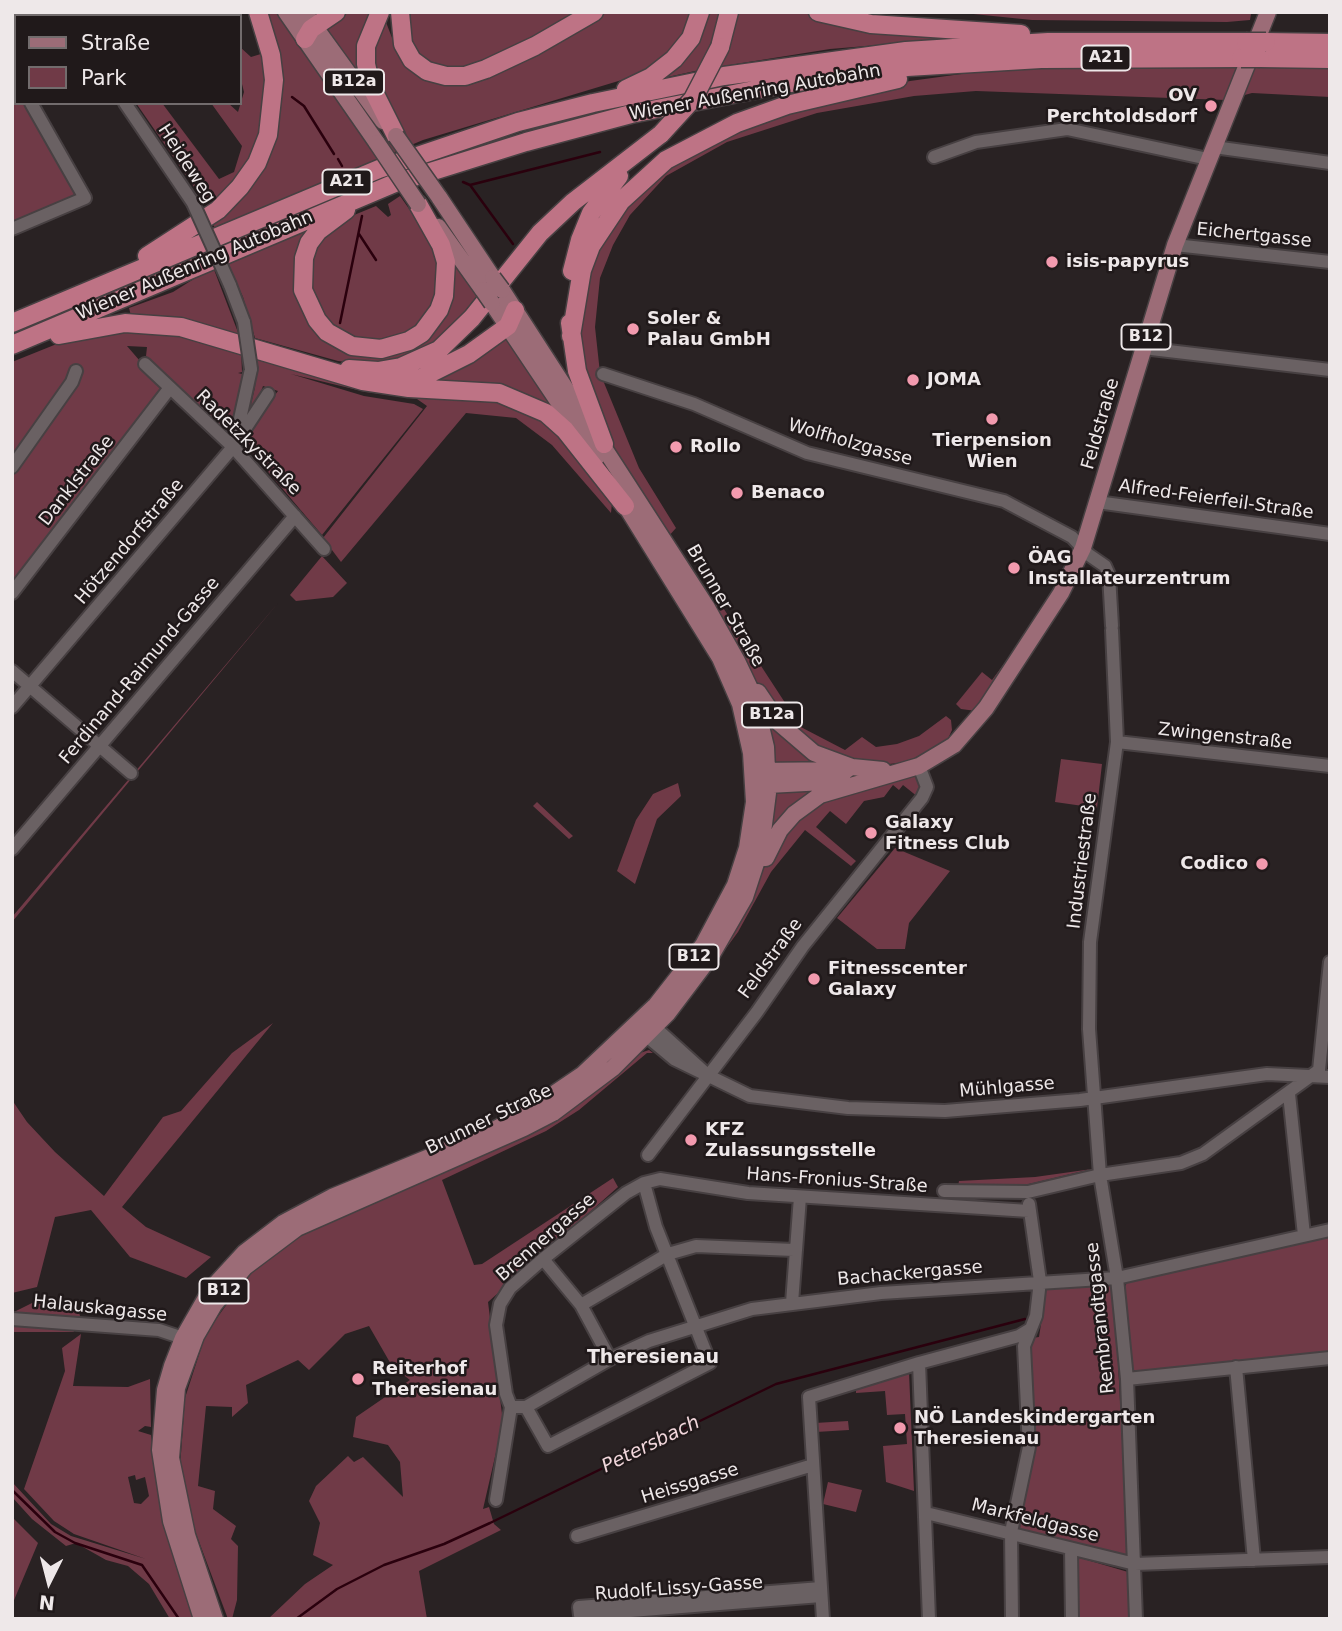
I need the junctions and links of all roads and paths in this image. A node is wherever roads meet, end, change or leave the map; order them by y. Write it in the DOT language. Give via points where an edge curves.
graph roads {
  1 [pos="258,12"];
  2 [pos="286,12"];
  3 [pos="336,12"];
  4 [pos="380,12"];
  5 [pos="400,12"];
  6 [pos="594,12"];
  7 [pos="700,12"];
  8 [pos="729,12"];
  9 [pos="818,12"];
  10 [pos="865,12"];
  11 [pos="1268,12"];
  12 [pos="901,25"];
  13 [pos="308,26"];
  14 [pos="1048,42"];
  15 [pos="1330,43"];
  16 [pos="1244,50"];
  17 [pos="1263,50"];
  18 [pos="1330,59"];
  19 [pos="972,62"];
  20 [pos="593,103"];
  21 [pos="32,105"];
  22 [pos="126,105"];
  23 [pos="661,134"];
  24 [pos="396,136"];
  25 [pos="1211,153"];
  26 [pos="934,157"];
  27 [pos="1330,163"];
  28 [pos="395,183"];
  29 [pos="418,204"];
  30 [pos="12,229"];
  31 [pos="1175,245"];
  32 [pos="1330,262"];
  33 [pos="107,281"];
  34 [pos="492,290"];
  35 [pos="511,318"];
  36 [pos="12,323"];
  37 [pos="571,336"];
  38 [pos="257,347"];
  39 [pos="12,348"];
  40 [pos="1143,348"];
  41 [pos="145,364"];
  42 [pos="1330,370"];
  43 [pos="76,371"];
  44 [pos="603,374"];
  45 [pos="379,384"];
  46 [pos="169,389"];
  47 [pos="268,394"];
  48 [pos="604,444"];
  49 [pos="233,447"];
  50 [pos="12,467"];
  51 [pos="1097,502"];
  52 [pos="625,506"];
  53 [pos="295,516"];
  54 [pos="1330,534"];
  55 [pos="1083,548"];
  56 [pos="324,550"];
  57 [pos="12,593"];
  58 [pos="706,606"];
  59 [pos="12,671"];
  60 [pos="30,686"];
  61 [pos="12,707"];
  62 [pos="1116,742"];
  63 [pos="100,745"];
  64 [pos="919,765"];
  65 [pos="1330,766"];
  66 [pos="131,773"];
  67 [pos="885,773"];
  68 [pos="763,775"];
  69 [pos="12,849"];
  70 [pos="753,876"];
  71 [pos="1330,962"];
  72 [pos="648,1028"];
  73 [pos="708,1077"];
  74 [pos="1311,1077"];
  75 [pos="1330,1079"];
  76 [pos="1289,1094"];
  77 [pos="1093,1098"];
  78 [pos="648,1156"];
  79 [pos="1100,1175"];
  80 [pos="644,1183"];
  81 [pos="944,1191"];
  82 [pos="1028,1192"];
  83 [pos="800,1197"];
  84 [pos="1029,1211"];
  85 [pos="1330,1230"];
  86 [pos="1304,1235"];
  87 [pos="794,1250"];
  88 [pos="668,1254"];
  89 [pos="543,1259"];
  90 [pos="1117,1278"];
  91 [pos="1040,1281"];
  92 [pos="792,1303"];
  93 [pos="581,1305"];
  94 [pos="12,1319"];
  95 [pos="696,1326"];
  96 [pos="1029,1330"];
  97 [pos="183,1338"];
  98 [pos="1330,1358"];
  99 [pos="610,1359"];
  100 [pos="919,1363"];
  101 [pos="1236,1367"];
  102 [pos="1127,1379"];
  103 [pos="510,1407"];
  104 [pos="526,1407"];
  105 [pos="813,1470"];
  106 [pos="496,1500"];
  107 [pos="926,1513"];
  108 [pos="1012,1532"];
  109 [pos="576,1536"];
  110 [pos="1071,1549"];
  111 [pos="1330,1557"];
  112 [pos="1254,1560"];
  113 [pos="1135,1564"];
  114 [pos="821,1592"];
  115 [pos="202,1619"];
  116 [pos="215,1619"];
  117 [pos="823,1619"];
  118 [pos="929,1619"];
  119 [pos="1012,1619"];
  120 [pos="1072,1619"];
  121 [pos="1136,1619"];
  1 -- 33 [label="highway" via="275,80 268,135 257,163 218,210"];
  2 -- 13 [label="main road, Brunner Straße / B12a"];
  3 -- 13 [label="highway"];
  4 -- 24 [label="highway" via="366,46 366,64"];
  5 -- 6 [label="highway" via="403,44 412,60 427,71 465,76 536,46"];
  7 -- 20 [label="highway" via="691,38 674,60 651,78"];
  8 -- 23 [label="highway, bridge" via="720,47 693,99"];
  9 -- 12 [label="highway"];
  10 -- 12 [label="highway"];
  11 -- 25 [label="main road, Feldstraße / B12"];
  12 -- 14 [label="highway" via="1014,32"];
  13 -- 24 [label="main road, Brunner Straße / B12a"];
  13 -- 29 [label="main road, Brunner Straße / B12a, bridge"];
  14 -- 16 [label="highway, Wiener Außenring Autobahn / A21"];
  14 -- 20 [label="highway, Wiener Außenring Autobahn / A21" via="817,61"];
  15 -- 17 [label="highway, Wiener Außenring Autobahn / A21"];
  16 -- 17 [label="highway, Wiener Außenring Autobahn / A21, bridge"];
  16 -- 19 [label="highway, Wiener Außenring Autobahn / A21"];
  17 -- 18 [label="highway, Wiener Außenring Autobahn / A21"];
  19 -- 28 [label="highway, Wiener Außenring Autobahn / A21" via="803,82 643,111"];
  19 -- 37 [label="highway" via="787,105 737,123 667,160 621,201 591,246 582,270"];
  20 -- 33 [label="highway, Wiener Außenring Autobahn / A21" via="518,122 379,169"];
  21 -- 30 [label="street" via="85,198"];
  22 -- 49 [label="street, Heideweg, bridge" via="193,203 244,322 251,369"];
  23 -- 37 [label="highway" via="607,188 591,213 572,267"];
  23 -- 38 [label="highway" via="573,202 508,270 455,337 422,360 378,371 354,370"];
  24 -- 34 [label="main road, Brunner Straße / B12a, bridge" via="439,197"];
  25 -- 26 [label="street" via="1067,130 976,142"];
  25 -- 27 [label="street"];
  25 -- 31 [label="main road, Feldstraße / B12"];
  28 -- 29 [label="highway" via="333,218 309,243 303,290 317,320 340,340 367,349 394,346 422,333 439,310 447,281 446,262"];
  28 -- 39 [label="highway, Wiener Außenring Autobahn / A21"];
  29 -- 34 [label="main road, Brunner Straße / B12a"];
  31 -- 32 [label="street, Eichertgasse"];
  31 -- 40 [label="main road, Feldstraße / B12"];
  33 -- 36 [label="highway, Wiener Außenring Autobahn / A21"];
  34 -- 35 [label="main road, Brunner Straße / B12a"];
  35 -- 45 [label="highway" via="443,369 421,378"];
  35 -- 48 [label="main road, Brunner Straße / B12a"];
  35 -- 52 [label="main road, Brunner Straße / B12a"];
  37 -- 48 [label="highway" via="577,371"];
  38 -- 39 [label="highway" via="181,327 125,323 74,330"];
  38 -- 45 [label="highway"];
  40 -- 42 [label="street"];
  40 -- 51 [label="main road, Feldstraße / B12"];
  41 -- 46 [label="street, Radetzkystraße"];
  43 -- 50 [label="street"];
  44 -- 55 [label="street, Wolfholzgasse" via="678,397 807,453 1004,501 1072,537"];
  45 -- 52 [label="highway" via="499,393 524,401 565,430"];
  46 -- 49 [label="street, Radetzkystraße"];
  46 -- 57 [label="street, Danklstraße"];
  47 -- 49 [label="street, Hötzendorfstraße"];
  48 -- 58 [label="main road, Brunner Straße / B12a"];
  49 -- 53 [label="street, Radetzkystraße"];
  49 -- 60 [label="street, Hötzendorfstraße"];
  51 -- 54 [label="street, Alfred-Feierfeil-Straße"];
  51 -- 55 [label="main road, Feldstraße / B12"];
  52 -- 68 [label="main road, Brunner Straße / B12a" via="732,681"];
  53 -- 56 [label="street, Radetzkystraße"];
  53 -- 63 [label="street, Ferdinand-Raimund-Gasse"];
  55 -- 62 [label="street, Industriestraße" via="1109,575"];
  55 -- 64 [label="main road, Feldstraße / B12" via="1061,593 986,708 954,746"];
  58 -- 67 [label="main road, B12a" via="724,625 769,711 792,737 827,760"];
  58 -- 68 [label="main road, Brunner Straße / B12a" via="754,697 763,731"];
  59 -- 60 [label="street"];
  60 -- 61 [label="street, Hötzendorfstraße"];
  60 -- 63 [label="street"];
  62 -- 65 [label="street, Zwingenstraße"];
  62 -- 77 [label="street, Industriestraße" via="1090,942"];
  63 -- 66 [label="street"];
  63 -- 69 [label="street, Ferdinand-Raimund-Gasse"];
  64 -- 67 [label="main road, Feldstraße"];
  64 -- 73 [label="street, Feldstraße" via="927,787 922,798 803,946"];
  67 -- 68 [label="main road"];
  67 -- 70 [label="main road" via="809,802 780,830 760,871"];
  68 -- 70 [label="main road, Brunner Straße / B12" via="765,829"];
  68 -- 72 [label="main road, Brunner Straße / B12" via="733,891"];
  70 -- 72 [label="main road, Brunner Straße / B12" via="712,956"];
  71 -- 74 [label="street" via="1321,1062"];
  72 -- 73 [label="street, Mühlgasse"];
  72 -- 97 [label="main road, Brunner Straße / B12" via="527,1112 283,1223 227,1269 198,1307"];
  72 -- 116 [label="main road, Brunner Straße / B12" via="613,1068 553,1113 297,1228 259,1255 225,1290 205,1319 183,1368 171,1435 174,1482"];
  73 -- 77 [label="street, Mühlgasse" via="750,1096 848,1108 945,1111"];
  73 -- 78 [label="street, Feldstraße"];
  74 -- 75 [label="street, Mühlgasse"];
  74 -- 76 [label="street, Hans-Fronius-Straße"];
  74 -- 77 [label="street, Mühlgasse" via="1267,1074"];
  76 -- 79 [label="street, Hans-Fronius-Straße" via="1203,1154 1181,1163"];
  76 -- 86 [label="street"];
  77 -- 79 [label="street, Rembrandtgasse"];
  79 -- 82 [label="street, Hans-Fronius-Straße"];
  79 -- 90 [label="street, Rembrandtgasse"];
  80 -- 83 [label="street, Hans-Fronius-Straße" via="660,1179"];
  80 -- 88 [label="street"];
  80 -- 89 [label="street, Brennergasse"];
  81 -- 82 [label="street, Hans-Fronius-Straße"];
  82 -- 84 [label="street"];
  83 -- 84 [label="street, Hans-Fronius-Straße"];
  83 -- 87 [label="street"];
  84 -- 91 [label="street"];
  85 -- 86 [label="street, Bachackergasse"];
  86 -- 90 [label="street, Bachackergasse"];
  87 -- 88 [label="street" via="723,1245"];
  87 -- 92 [label="street"];
  88 -- 93 [label="street"];
  88 -- 95 [label="street"];
  89 -- 93 [label="street"];
  89 -- 103 [label="street, Brennergasse" via="510,1288 500,1304 496,1325"];
  90 -- 91 [label="street, Bachackergasse"];
  90 -- 102 [label="street, Rembrandtgasse"];
  91 -- 92 [label="street, Bachackergasse"];
  91 -- 96 [label="street" via="1036,1316"];
  92 -- 95 [label="street, Bachackergasse"];
  93 -- 99 [label="street"];
  94 -- 97 [label="street, Halauskagasse" via="159,1330"];
  95 -- 99 [label="street, Bachackergasse"];
  95 -- 104 [label="street" via="710,1363 548,1446"];
  96 -- 100 [label="street"];
  96 -- 108 [label="street" via="1024,1346 1029,1447"];
  97 -- 115 [label="main road, Brunner Straße / B12" via="165,1390 160,1450 171,1521"];
  98 -- 101 [label="street"];
  99 -- 104 [label="street, Bachackergasse"];
  100 -- 105 [label="street" via="809,1396"];
  100 -- 107 [label="street"];
  101 -- 102 [label="street"];
  101 -- 112 [label="street"];
  102 -- 113 [label="street, Rembrandtgasse"];
  103 -- 104 [label="street, Bachackergasse"];
  103 -- 106 [label="street, Brennergasse"];
  105 -- 109 [label="street, Heissgasse"];
  105 -- 114 [label="street"];
  107 -- 108 [label="street, Markfeldgasse"];
  107 -- 118 [label="street"];
  108 -- 110 [label="street, Markfeldgasse"];
  108 -- 119 [label="street"];
  110 -- 113 [label="street, Markfeldgasse"];
  110 -- 120 [label="street"];
  111 -- 112 [label="street, Markfeldgasse"];
  112 -- 113 [label="street, Markfeldgasse"];
  113 -- 121 [label="street, Rembrandtgasse"];
  114 -- 114 [label="street, Rudolf-Lissy-Gasse" via="579,1607 580,1615"];
  114 -- 117 [label="street"];
}
